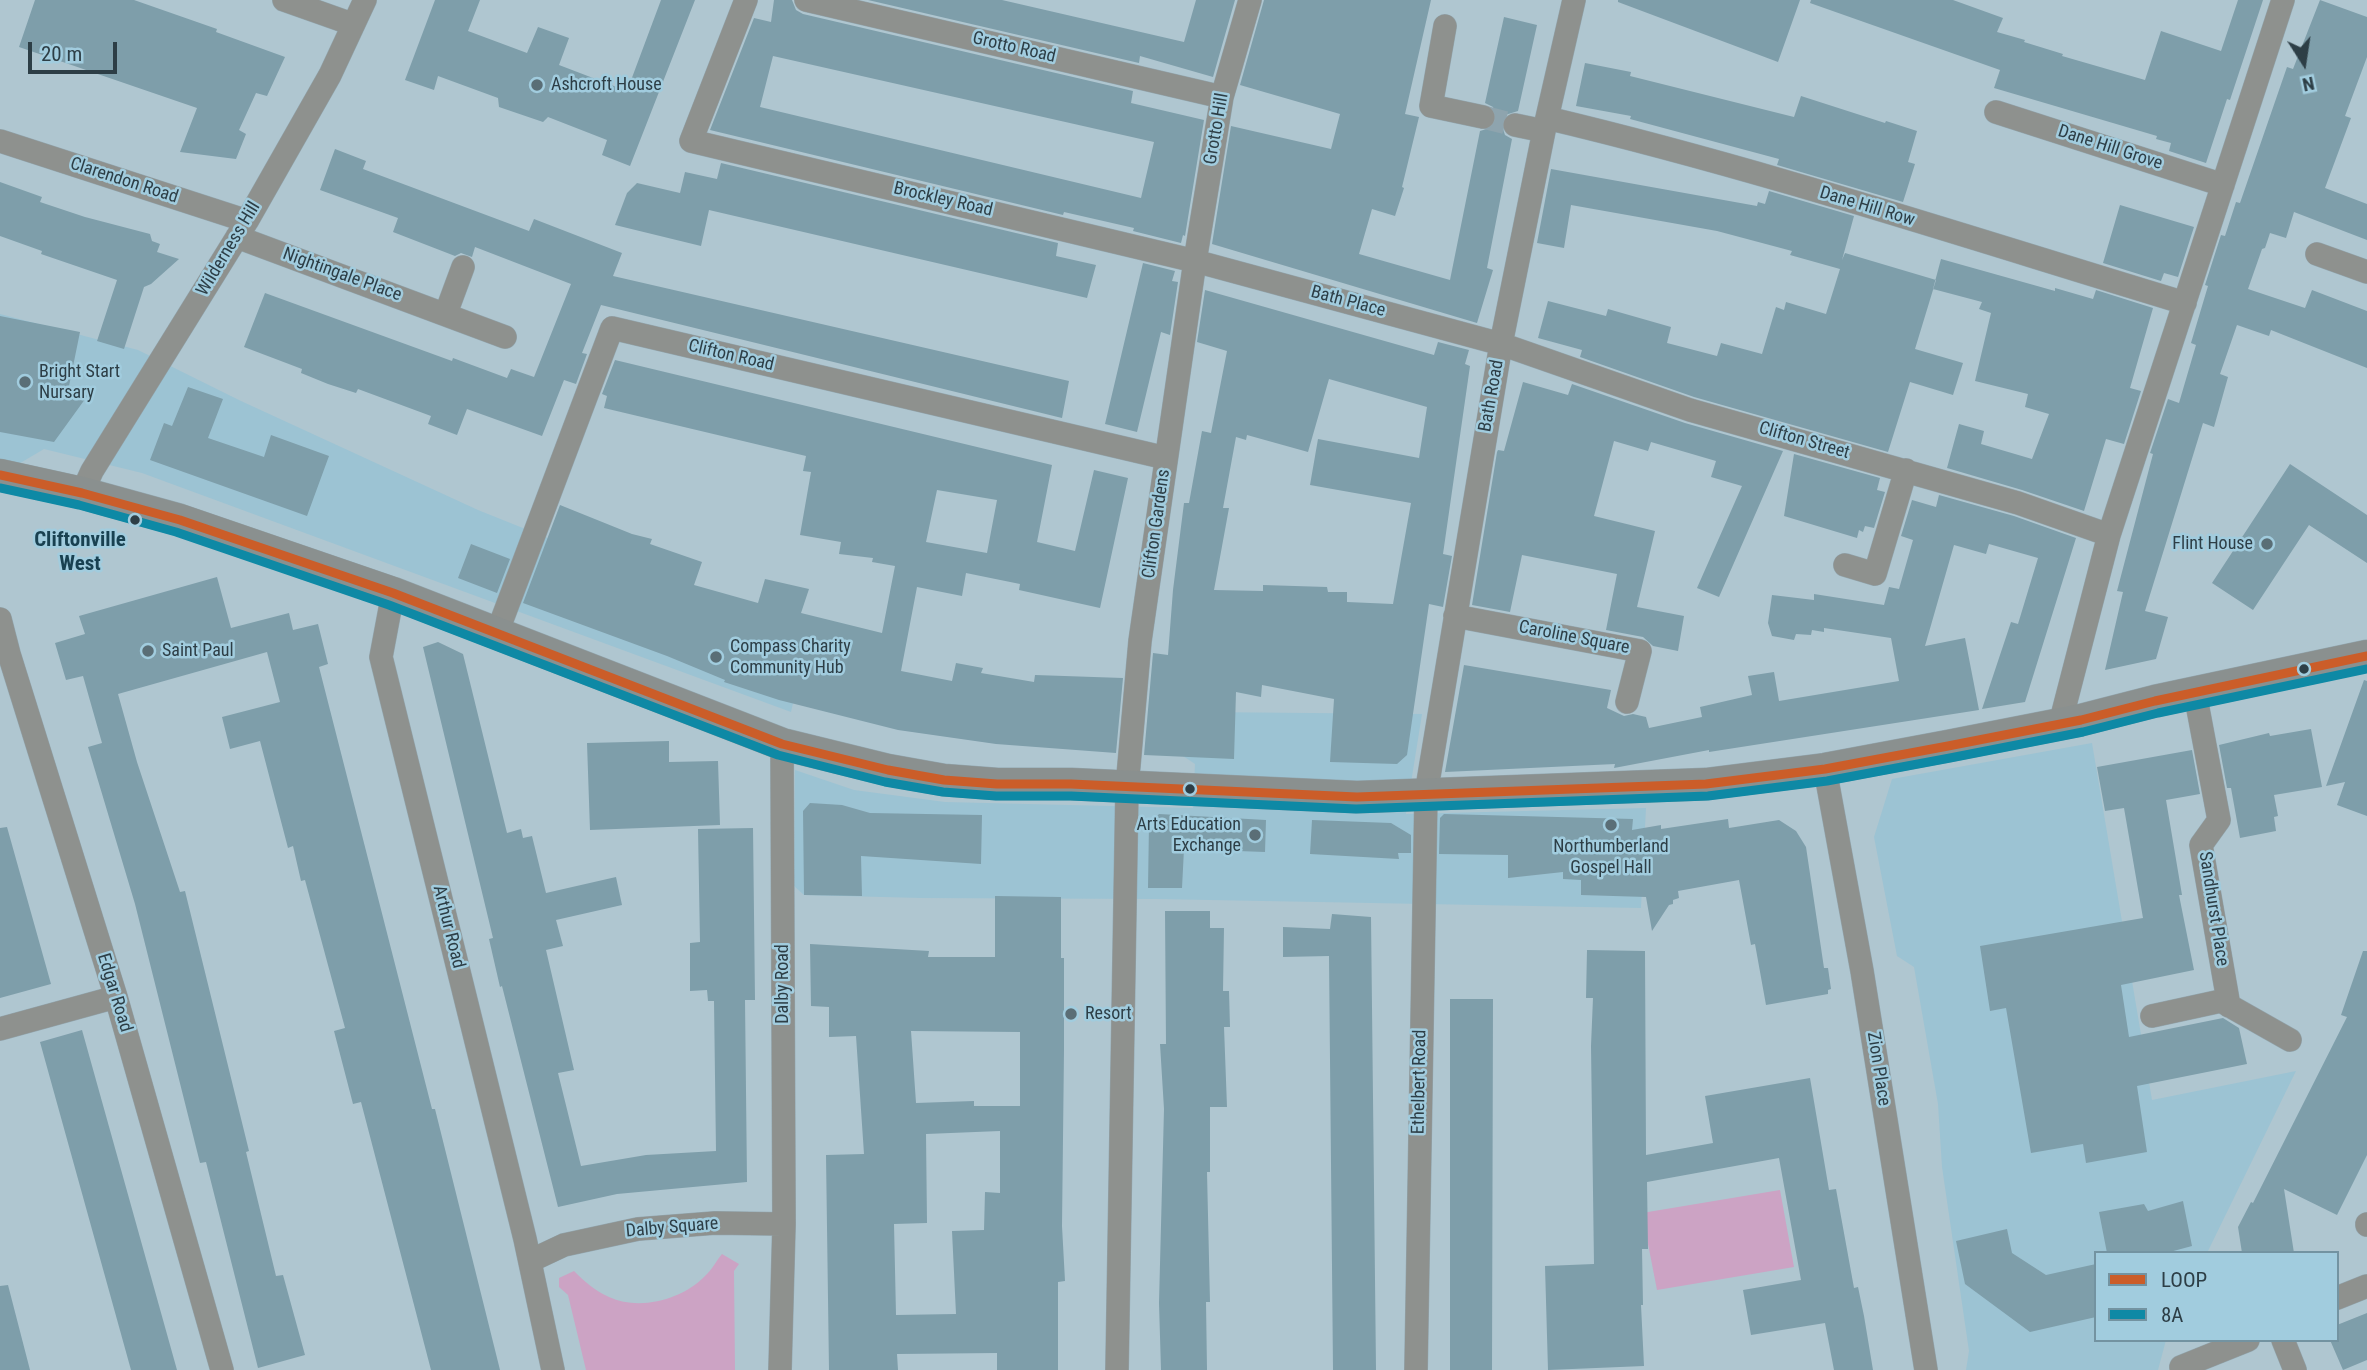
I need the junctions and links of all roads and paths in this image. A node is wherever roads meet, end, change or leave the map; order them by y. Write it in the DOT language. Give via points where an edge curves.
graph roads {
  1 [pos="284,0"];
  2 [pos="365,0"];
  3 [pos="746,0"];
  4 [pos="806,0"];
  5 [pos="1250,0"];
  6 [pos="1574,0"];
  7 [pos="2283,0"];
  8 [pos="352,24"];
  9 [pos="1445,26"];
  10 [pos="1222,97"];
  11 [pos="1996,112"];
  12 [pos="1483,117"];
  13 [pos="1515,125"];
  14 [pos="1545,125"];
  15 [pos="0,141"];
  16 [pos="2223,185"];
  17 [pos="242,229"];
  18 [pos="2317,254"];
  19 [pos="1195,261"];
  20 [pos="463,267"];
  21 [pos="2367,272"];
  22 [pos="2185,303"];
  23 [pos="446,313"];
  24 [pos="505,337"];
  25 [pos="1500,344"];
  26 [pos="1166,458"];
  27 [pos="1906,470"];
  28 [pos="0,475"];
  29 [pos="82,493"];
  30 [pos="2109,535"];
  31 [pos="1844,565"];
  32 [pos="393,593"];
  33 [pos="1455,616"];
  34 [pos="0,619"];
  35 [pos="496,633"];
  36 [pos="4,655"];
  37 [pos="2367,656"];
  38 [pos="2196,694"];
  39 [pos="1627,702"];
  40 [pos="2060,724"];
  41 [pos="782,744"];
  42 [pos="1825,769"];
  43 [pos="1126,787"];
  44 [pos="1426,794"];
  45 [pos="116,997"];
  46 [pos="2229,1006"];
  47 [pos="2152,1016"];
  48 [pos="0,1029"];
  49 [pos="2290,1040"];
  50 [pos="784,1224"];
  51 [pos="530,1261"];
  52 [pos="2367,1286"];
  53 [pos="2339,1297"];
  54 [pos="2243,1342"];
  55 [pos="2284,1342"];
  56 [pos="2181,1367"];
  57 [pos="222,1370"];
  58 [pos="553,1370"];
  59 [pos="780,1370"];
  60 [pos="1117,1370"];
  61 [pos="1416,1370"];
  62 [pos="1926,1370"];
  63 [pos="2295,1370"];
  1 -- 8 [label="street"];
  2 -- 8 [label="street, Wilderness Hill"];
  3 -- 19 [label="street, Brockley Road" via="691,141"];
  4 -- 10 [label="street, Grotto Road"];
  5 -- 10 [label="street, Grotto Hill"];
  6 -- 14 [label="street, Bath Road"];
  7 -- 16 [label="street"];
  8 -- 17 [label="street, Wilderness Hill" via="330,75"];
  9 -- 12 [label="street" via="1431,106"];
  10 -- 19 [label="street, Grotto Hill"];
  11 -- 16 [label="street, Dane Hill Grove"];
  13 -- 14 [label="street, Dane Hill Row"];
  14 -- 22 [label="street, Dane Hill Row" via="1621,136 1760,174"];
  14 -- 25 [label="street, Bath Road"];
  15 -- 17 [label="street, Clarendon Road"];
  16 -- 22 [label="street"];
  17 -- 23 [label="street, Nightingale Place"];
  17 -- 29 [label="street, Wilderness Hill"];
  18 -- 21 [label="street"];
  19 -- 25 [label="street, Bath Place"];
  19 -- 26 [label="street, Clifton Gardens"];
  20 -- 23 [label="street"];
  22 -- 30 [label="street"];
  23 -- 24 [label="street, Nightingale Place"];
  25 -- 27 [label="street, Clifton Street" via="1690,410"];
  25 -- 33 [label="street, Bath Road"];
  26 -- 35 [label="street, Clifton Road" via="612,328"];
  26 -- 43 [label="street, Clifton Gardens" via="1140,641"];
  27 -- 30 [label="street, Clifton Street"];
  27 -- 31 [label="street" via="1875,574"];
  28 -- 29 [label="main road"];
  29 -- 32 [label="main road" via="180,520"];
  30 -- 40 [label="street"];
  32 -- 35 [label="main road"];
  32 -- 51 [label="street, Arthur Road" via="382,657"];
  33 -- 39 [label="street, Caroline Square" via="1640,651"];
  33 -- 44 [label="street, Bath Road"];
  34 -- 36 [label="street, Edgar Road"];
  35 -- 41 [label="main road"];
  36 -- 45 [label="street, Edgar Road"];
  37 -- 38 [label="main road"];
  38 -- 40 [label="main road"];
  38 -- 46 [label="street, Sandhurst Place" via="2219,820 2201,845"];
  40 -- 42 [label="main road"];
  41 -- 43 [label="main road" via="944,780"];
  41 -- 50 [label="street, Dalby Road"];
  42 -- 44 [label="main road" via="1706,784"];
  42 -- 62 [label="street, Zion Place"];
  43 -- 44 [label="main road" via="1357,797"];
  43 -- 60 [label="street, Clifton Gardens"];
  44 -- 61 [label="street, Ethelbert Road"];
  45 -- 48 [label="street"];
  45 -- 57 [label="street, Edgar Road"];
  46 -- 47 [label="street" via="2221,1001"];
  46 -- 49 [label="street"];
  50 -- 51 [label="street, Dalby Square" via="638,1229 564,1245"];
  50 -- 59 [label="street"];
  51 -- 58 [label="street"];
  52 -- 53 [label="street"];
  54 -- 56 [label="street"];
  55 -- 63 [label="street"];
}
